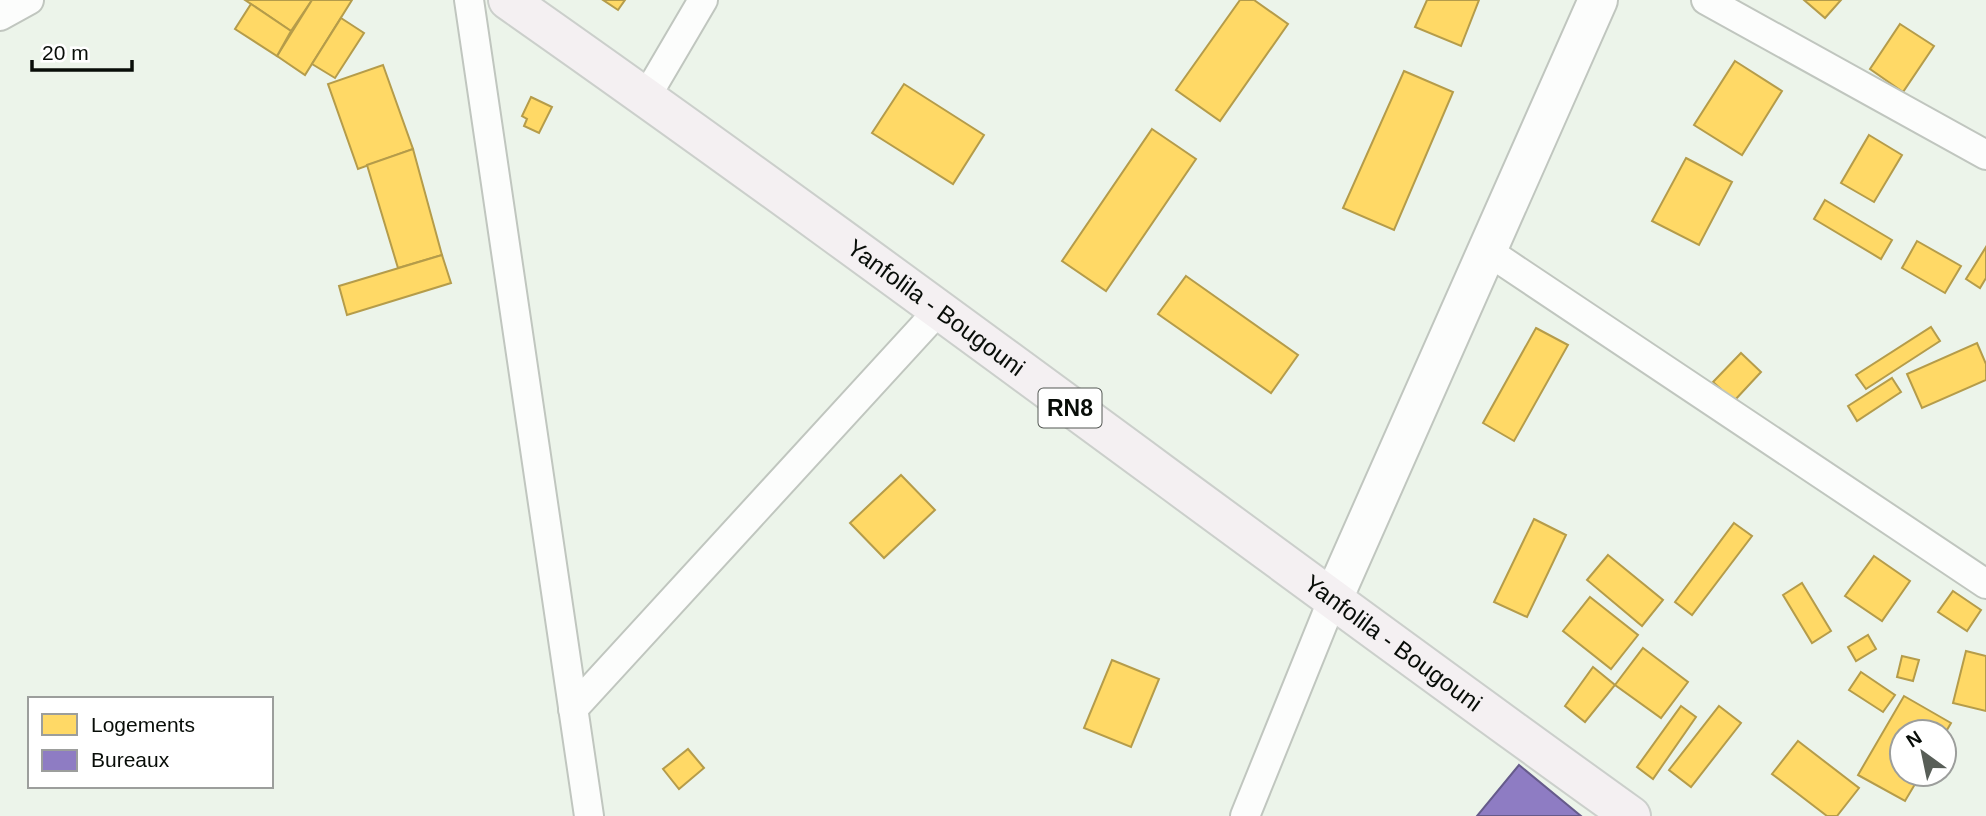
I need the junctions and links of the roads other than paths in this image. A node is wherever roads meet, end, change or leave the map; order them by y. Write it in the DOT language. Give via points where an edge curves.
graph roads {
  1 [pos="29,0"];
  2 [pos="469,0"];
  3 [pos="508,0"];
  4 [pos="702,0"];
  5 [pos="1598,0"];
  6 [pos="1706,0"];
  7 [pos="0,16"];
  8 [pos="646,97"];
  9 [pos="1986,155"];
  10 [pos="1486,250"];
  11 [pos="938,311"];
  12 [pos="1986,584"];
  13 [pos="1332,601"];
  14 [pos="573,709"];
  15 [pos="589,816"];
  16 [pos="1245,816"];
  17 [pos="1631,816"];
  1 -- 7 [label="street"];
  2 -- 14 [label="street"];
  3 -- 8 [label="main road, Yanfolila - Bougouni / RN8"];
  4 -- 8 [label="street"];
  5 -- 10 [label="street"];
  6 -- 9 [label="street"];
  8 -- 11 [label="main road, Yanfolila - Bougouni / RN8"];
  10 -- 12 [label="street"];
  10 -- 13 [label="street"];
  11 -- 13 [label="main road, Yanfolila - Bougouni / RN8"];
  11 -- 14 [label="street"];
  13 -- 16 [label="street"];
  13 -- 17 [label="main road, Yanfolila - Bougouni / RN8"];
  14 -- 15 [label="street"];
}
